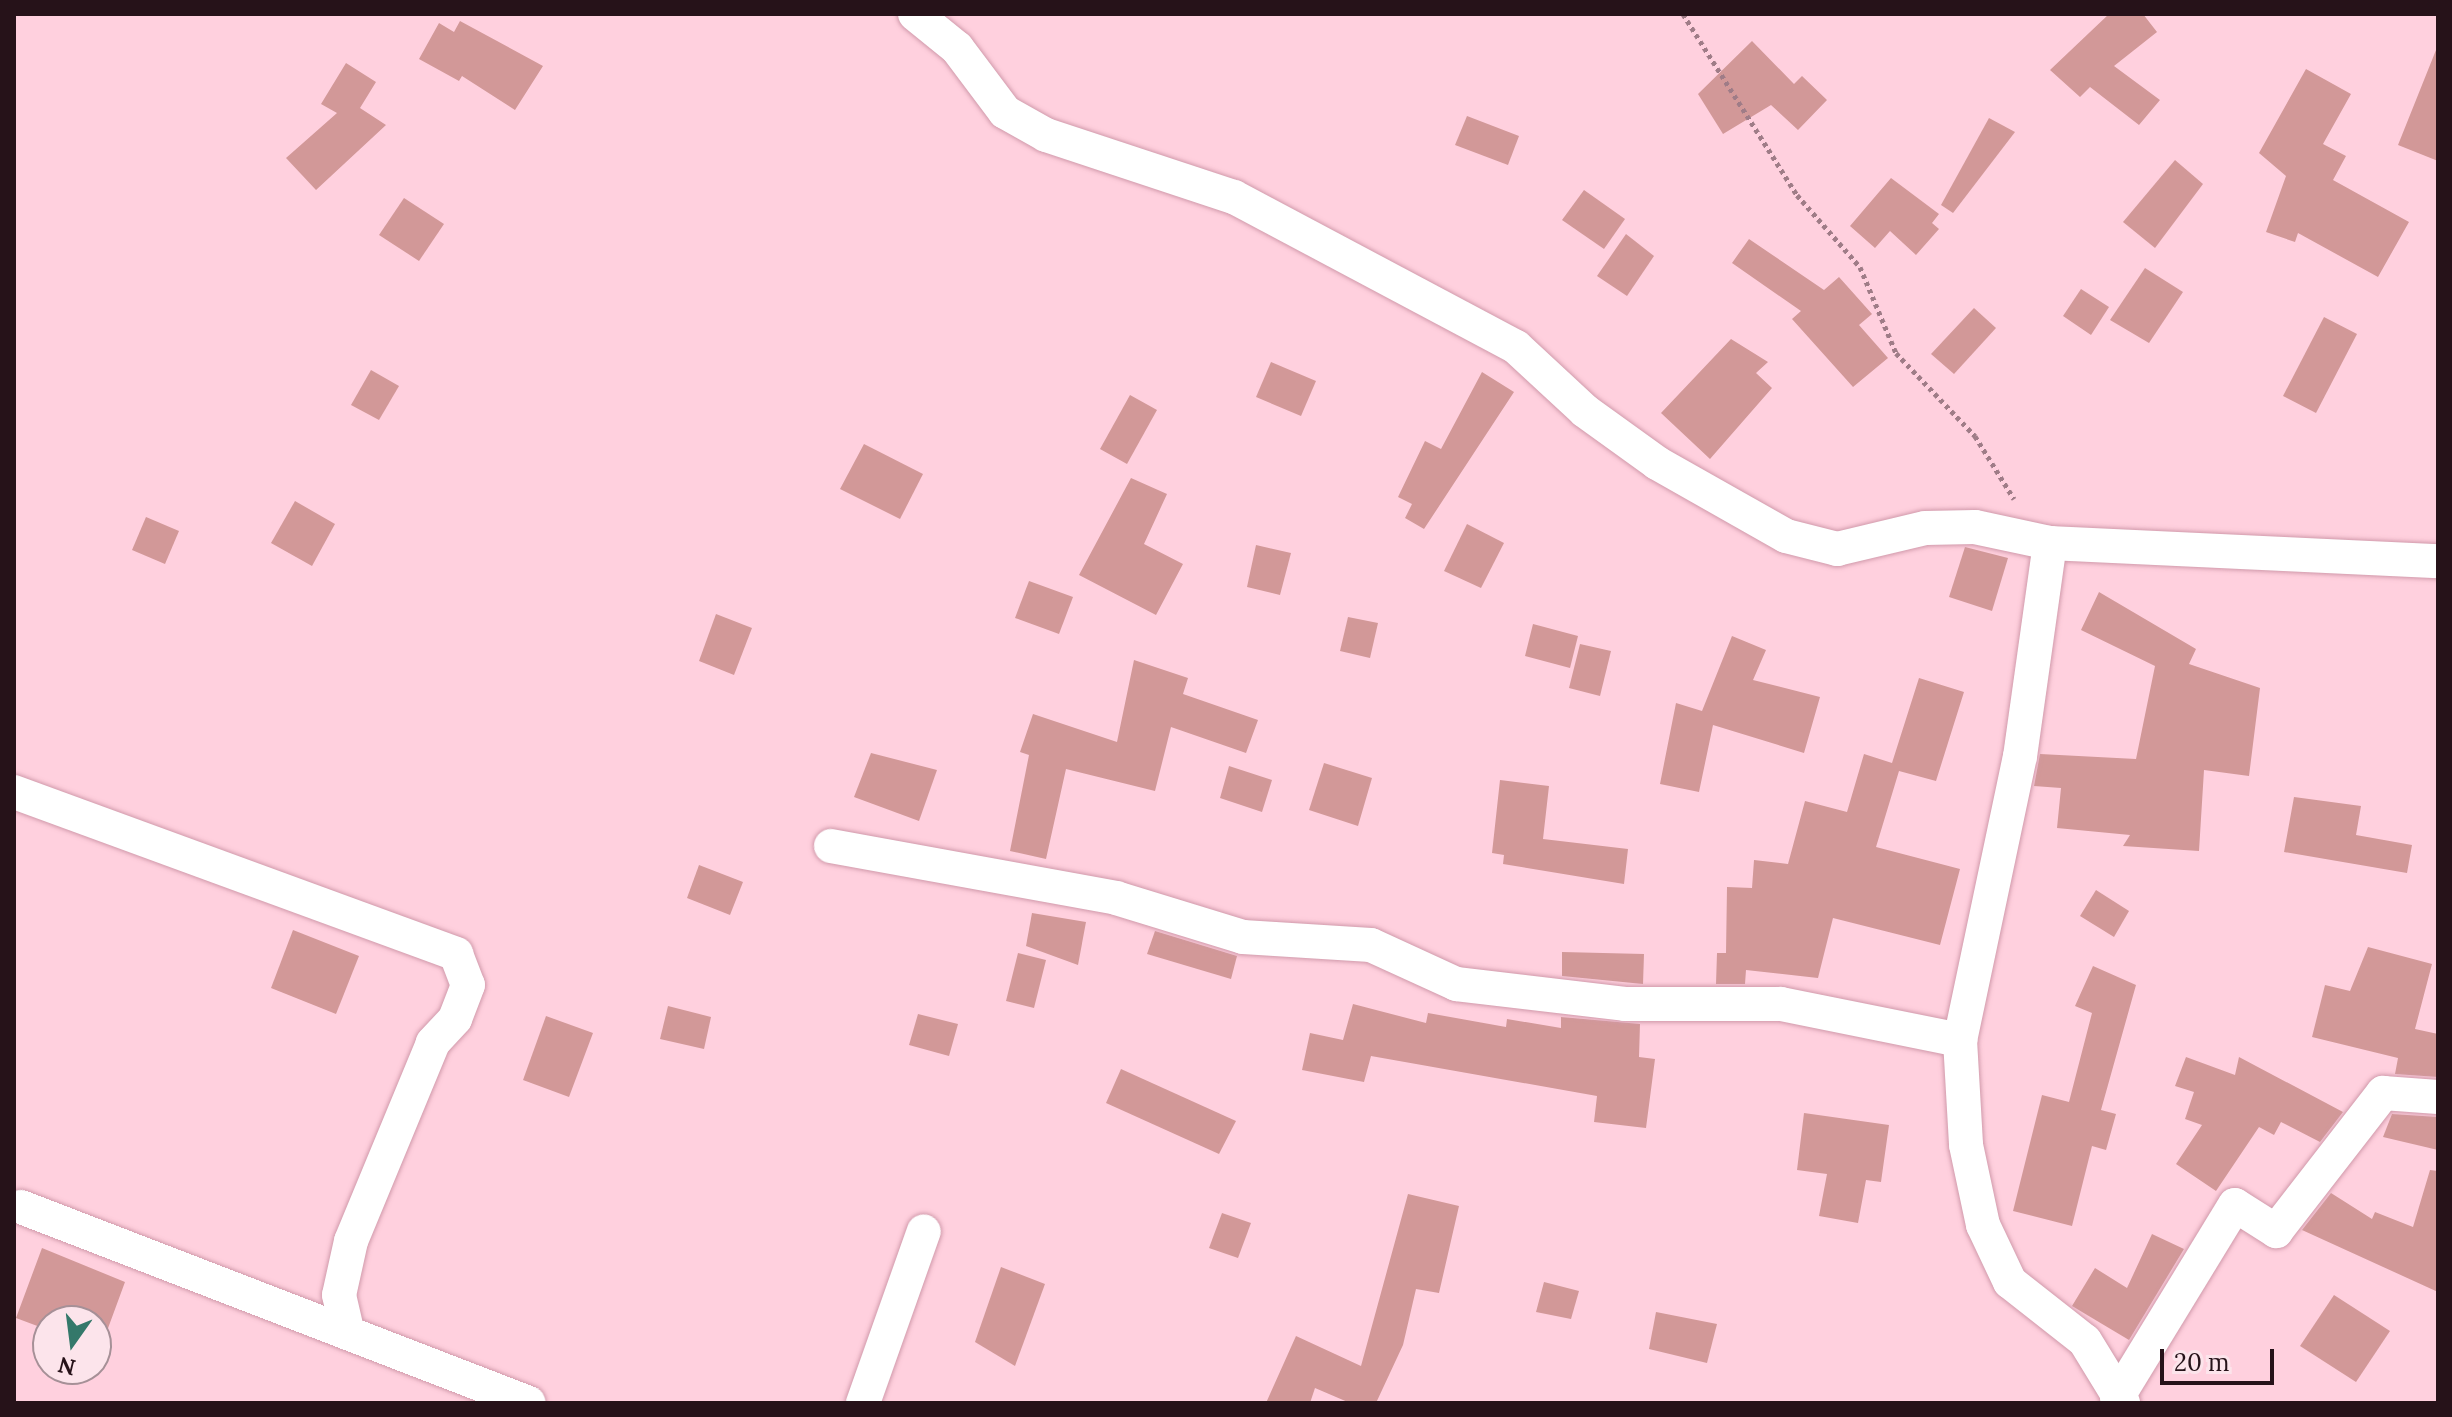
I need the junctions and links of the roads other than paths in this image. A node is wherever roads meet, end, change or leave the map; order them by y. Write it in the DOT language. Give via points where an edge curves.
graph roads {
  1 [pos="915,14"];
  2 [pos="2050,543"];
  3 [pos="2438,561"];
  4 [pos="14,792"];
  5 [pos="831,846"];
  6 [pos="1960,1040"];
  7 [pos="2438,1097"];
  8 [pos="21,1207"];
  9 [pos="924,1231"];
  10 [pos="348,1333"];
  11 [pos="2120,1401"];
  12 [pos="529,1403"];
  13 [pos="863,1403"];
  1 -- 2 [label="street" via="957,48 1005,112 1046,135 1234,197 1516,347 1585,411 1733,512 1837,549 1925,528 1975,527"];
  2 -- 3 [label="street"];
  2 -- 6 [label="street" via="2017,769"];
  4 -- 10 [label="street" via="456,954 468,985 455,1019 433,1043 351,1241 339,1295"];
  5 -- 6 [label="street" via="1116,898 1243,937 1371,945 1456,984 1625,1004 1781,1004"];
  6 -- 11 [label="street" via="1966,1145 1983,1225 2010,1282 2085,1341"];
  7 -- 11 [label="street" via="2383,1093 2276,1231 2235,1205"];
  8 -- 10 [label="street"];
  9 -- 13 [label="street"];
  10 -- 12 [label="street"];
}
